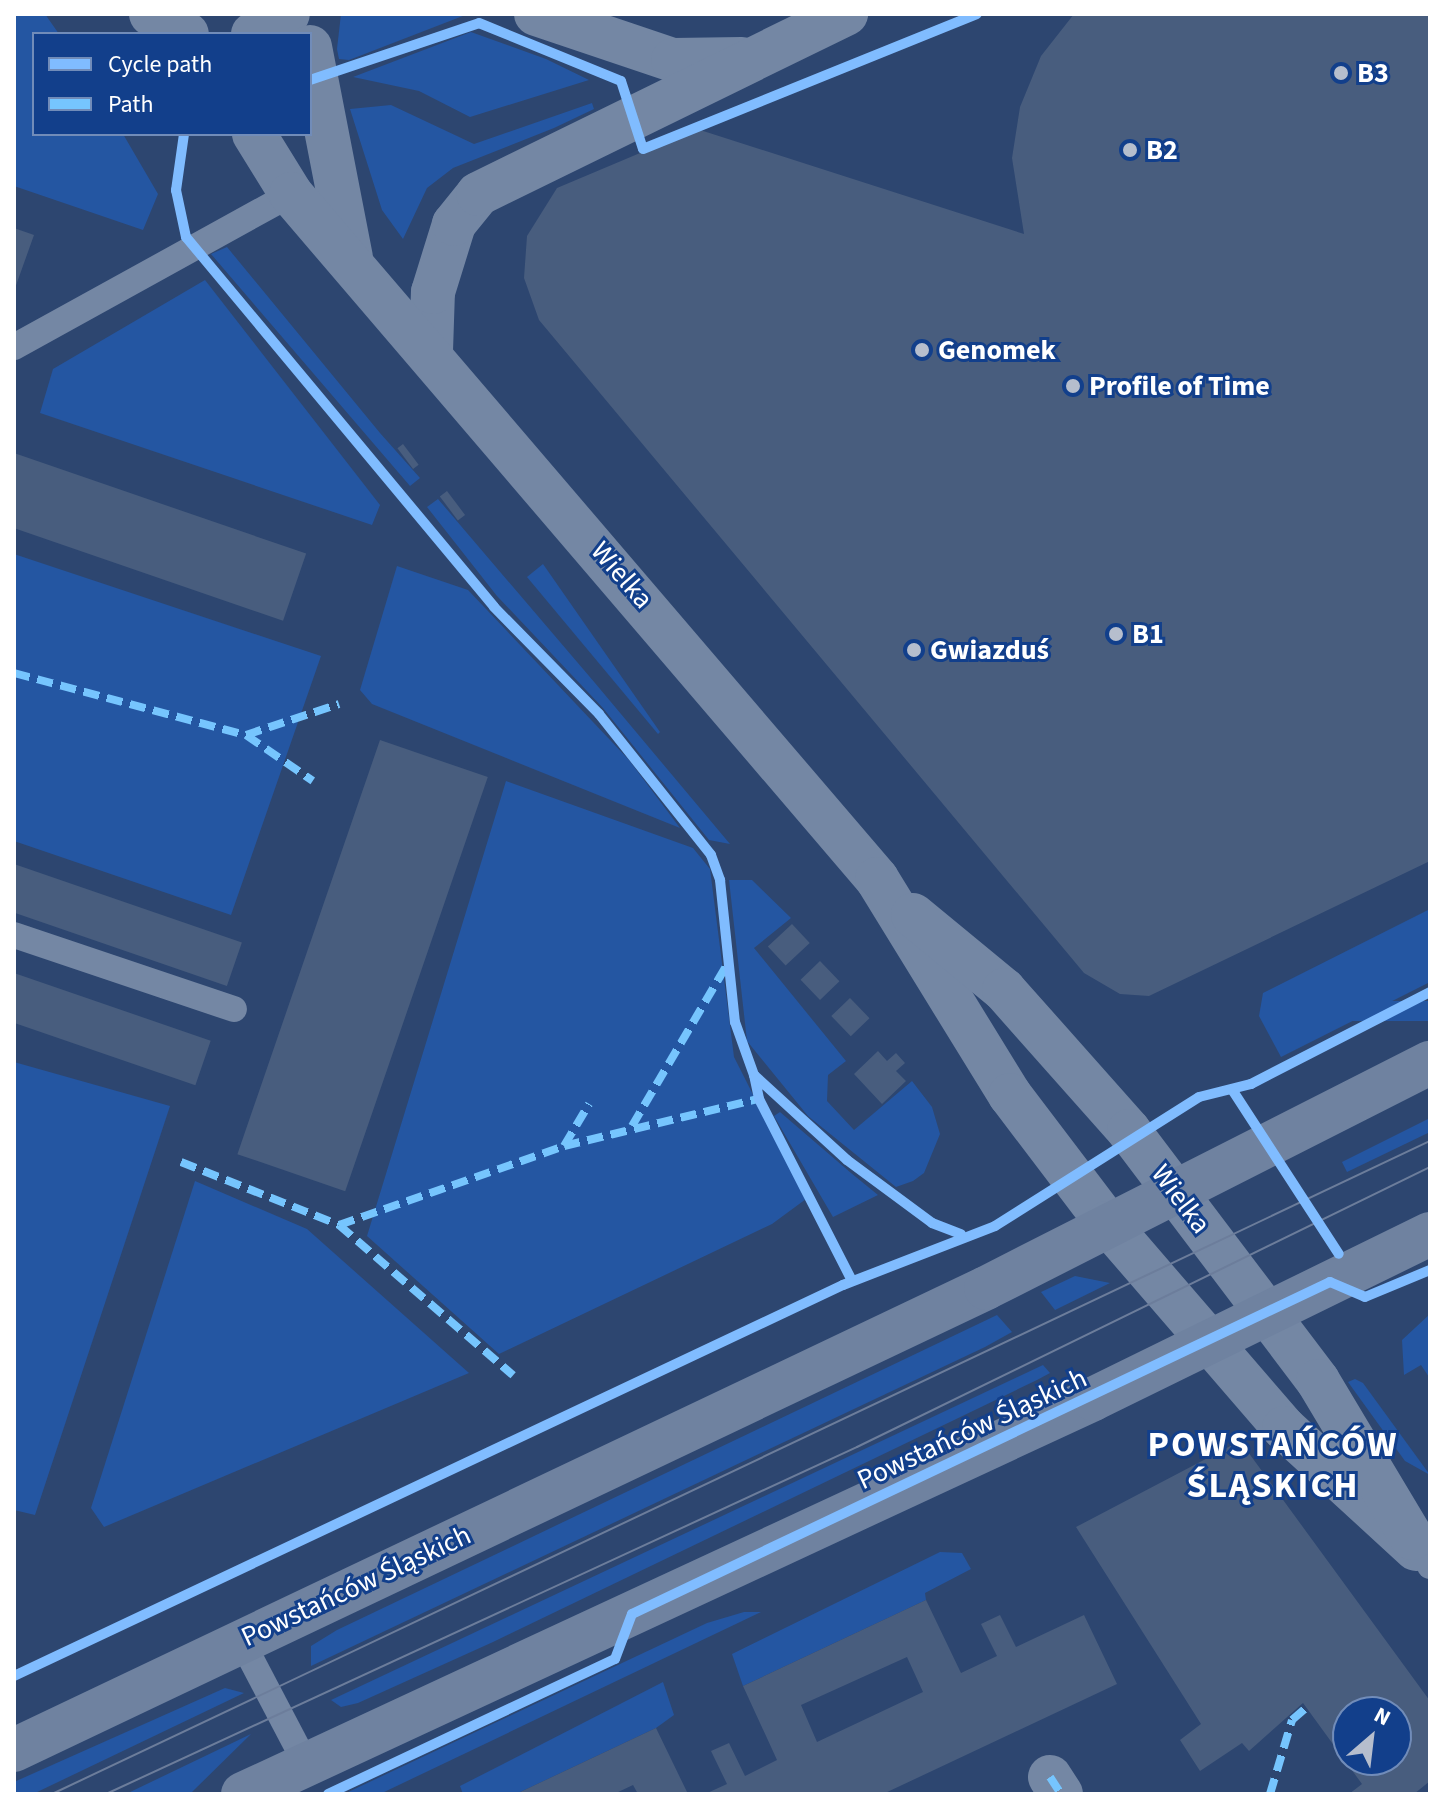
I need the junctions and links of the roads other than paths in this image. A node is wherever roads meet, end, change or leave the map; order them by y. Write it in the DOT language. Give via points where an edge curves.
graph roads {
  1 [pos="151,14"];
  2 [pos="288,14"];
  3 [pos="536,14"];
  4 [pos="846,14"];
  5 [pos="183,32"];
  6 [pos="256,32"];
  7 [pos="312,57"];
  8 [pos="758,57"];
  9 [pos="255,136"];
  10 [pos="291,194"];
  11 [pos="351,257"];
  12 [pos="14,347"];
  13 [pos="431,351"];
  14 [pos="890,896"];
  15 [pos="14,935"];
  16 [pos="234,1009"];
  17 [pos="1430,1063"];
  18 [pos="1175,1191"];
  19 [pos="1107,1223"];
  20 [pos="1430,1234"];
  21 [pos="1266,1312"];
  22 [pos="1208,1341"];
  23 [pos="1424,1547"];
  24 [pos="241,1640"];
  25 [pos="14,1750"];
  26 [pos="306,1764"];
  27 [pos="243,1794"];
  1 -- 5 [label="street"];
  2 -- 6 [label="street"];
  3 -- 8 [label="street" via="673,60"];
  4 -- 8 [label="street"];
  7 -- 11 [label="street, Wielka"];
  8 -- 13 [label="street" via="478,194 454,224 433,292"];
  9 -- 10 [label="street, Wielka"];
  10 -- 11 [label="street, Wielka"];
  10 -- 12 [label="lane"];
  11 -- 13 [label="street, Wielka"];
  13 -- 14 [label="street, Wielka"];
  14 -- 18 [label="street, Wielka" via="1004,990"];
  14 -- 19 [label="street, Wielka" via="1010,1095"];
  15 -- 16 [label="lane"];
  17 -- 18 [label="main road, Powstańców Śląskich"];
  18 -- 19 [label="main road, Powstańców Śląskich"];
  18 -- 21 [label="street, Wielka"];
  19 -- 22 [label="street, Wielka"];
  19 -- 24 [label="main road, Powstańców Śląskich" via="986,1288"];
  20 -- 21 [label="main road, Powstańców Śląskich"];
  21 -- 22 [label="main road, Powstańców Śląskich"];
  21 -- 23 [label="street, Wielka" via="1323,1388"];
  22 -- 23 [label="street, Wielka" via="1295,1439"];
  22 -- 26 [label="main road, Powstańców Śląskich"];
  24 -- 25 [label="main road, Powstańców Śląskich"];
  24 -- 26 [label="lane"];
  26 -- 27 [label="main road, Powstańców Śląskich"];
}
